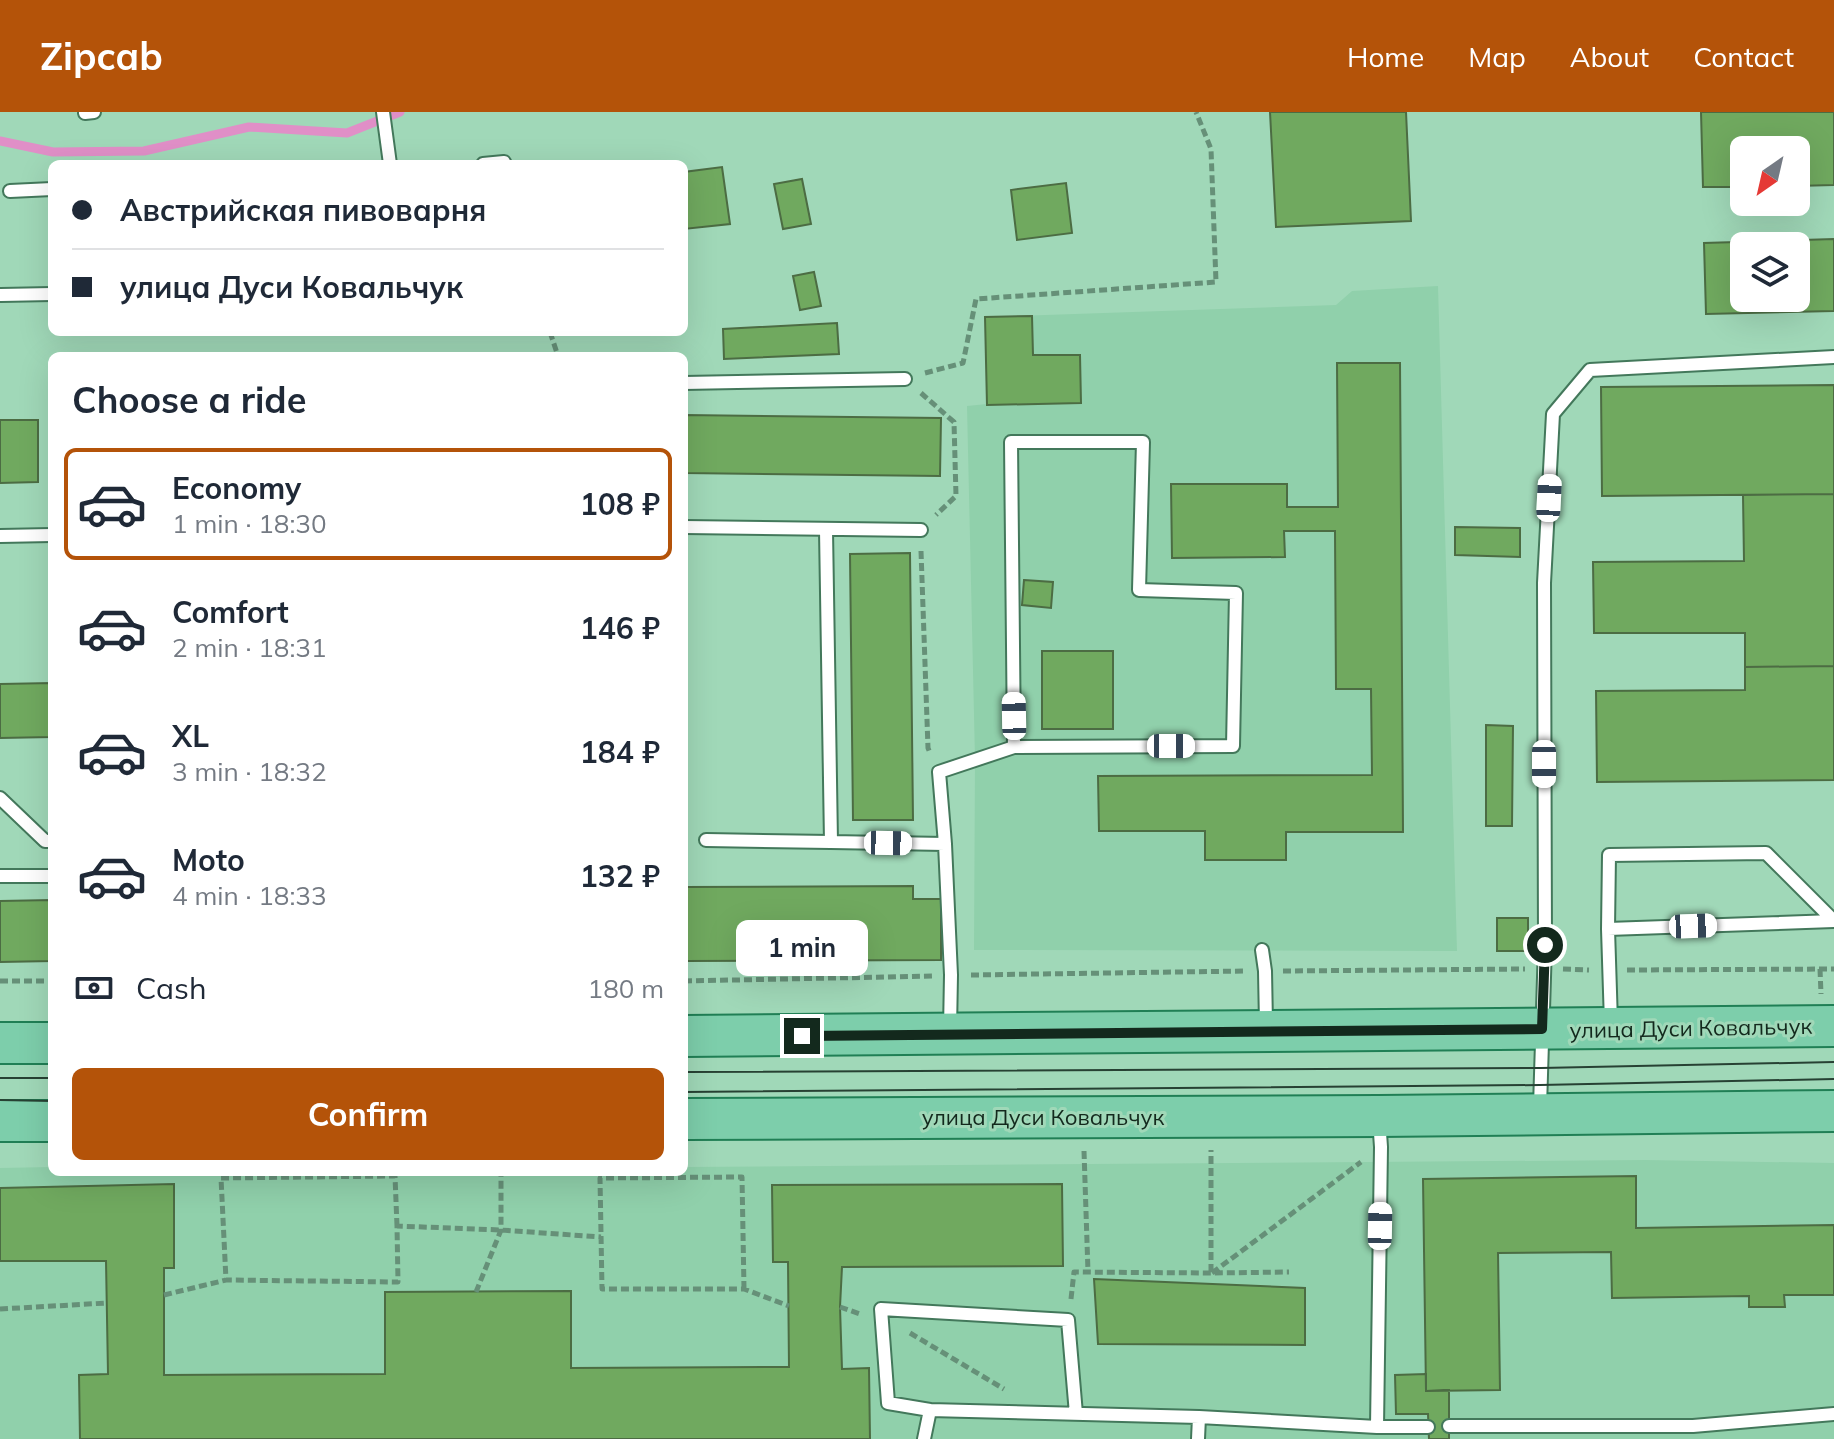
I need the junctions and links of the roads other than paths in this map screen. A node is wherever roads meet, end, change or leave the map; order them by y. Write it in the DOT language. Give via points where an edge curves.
graph roads {
  1 [pos="94,112"];
  2 [pos="383,112"];
  3 [pos="85,113"];
  4 [pos="389,160"];
  5 [pos="48,189"];
  6 [pos="10,191"];
  7 [pos="48,294"];
  8 [pos="1,295"];
  9 [pos="1834,357"];
  10 [pos="905,379"];
  11 [pos="688,383"];
  12 [pos="688,527"];
  13 [pos="826,530"];
  14 [pos="921,530"];
  15 [pos="48,535"];
  16 [pos="0,536"];
  17 [pos="1014,747"];
  18 [pos="0,798"];
  19 [pos="706,840"];
  20 [pos="48,841"];
  21 [pos="831,842"];
  22 [pos="945,844"];
  23 [pos="0,876"];
  24 [pos="48,876"];
  25 [pos="1834,921"];
  26 [pos="1608,929"];
  27 [pos="1262,950"];
  28 [pos="1834,1026"];
  29 [pos="1611,1028"];
  30 [pos="1542,1029"];
  31 [pos="1266,1031"];
  32 [pos="950,1035"];
  33 [pos="688,1036"];
  34 [pos="0,1043"];
  35 [pos="48,1043"];
  36 [pos="1834,1111"];
  37 [pos="1540,1115"];
  38 [pos="688,1119"];
  39 [pos="0,1121"];
  40 [pos="48,1121"];
  41 [pos="1380,1132"];
  42 [pos="930,1410"];
  43 [pos="1076,1414"];
  44 [pos="1834,1414"];
  45 [pos="1199,1417"];
  46 [pos="1449,1426"];
  47 [pos="1377,1427"];
  48 [pos="1428,1427"];
  49 [pos="1693,1432"];
  50 [pos="924,1439"];
  51 [pos="1198,1439"];
  1 -- 3 [label="lane"];
  2 -- 4 [label="lane"];
  5 -- 6 [label="lane"];
  7 -- 8 [label="lane"];
  9 -- 30 [label="lane" via="1590,370 1553,414 1544,583"];
  10 -- 11 [label="lane"];
  12 -- 13 [label="lane"];
  13 -- 14 [label="lane"];
  13 -- 21 [label="lane"];
  15 -- 16 [label="lane"];
  17 -- 17 [label="lane" via="1233,746 1236,593 1139,590 1143,442 1011,442"];
  17 -- 22 [label="lane" via="939,772"];
  18 -- 20 [label="lane"];
  19 -- 21 [label="lane"];
  21 -- 22 [label="lane"];
  22 -- 32 [label="lane"];
  23 -- 24 [label="lane"];
  25 -- 26 [label="lane"];
  25 -- 26 [label="lane" via="1766,853 1609,855"];
  26 -- 29 [label="lane"];
  27 -- 31 [label="lane"];
  28 -- 29 [label="main road, улица Дуси Ковальчук"];
  29 -- 30 [label="main road, улица Дуси Ковальчук"];
  30 -- 31 [label="main road, улица Дуси Ковальчук"];
  30 -- 37 [label="lane"];
  31 -- 32 [label="main road, улица Дуси Ковальчук"];
  32 -- 33 [label="main road, улица Дуси Ковальчук"];
  34 -- 35 [label="main road"];
  36 -- 37 [label="main road, улица Дуси Ковальчук"];
  37 -- 41 [label="main road, улица Дуси Ковальчук"];
  38 -- 41 [label="main road, улица Дуси Ковальчук"];
  39 -- 40 [label="main road"];
  41 -- 47 [label="lane"];
  42 -- 43 [label="lane"];
  42 -- 43 [label="lane" via="888,1403 881,1309 1068,1320"];
  42 -- 50 [label="lane"];
  43 -- 45 [label="lane"];
  44 -- 49 [label="lane"];
  45 -- 47 [label="lane"];
  45 -- 51 [label="lane"];
  46 -- 49 [label="lane"];
  47 -- 48 [label="lane"];
}
